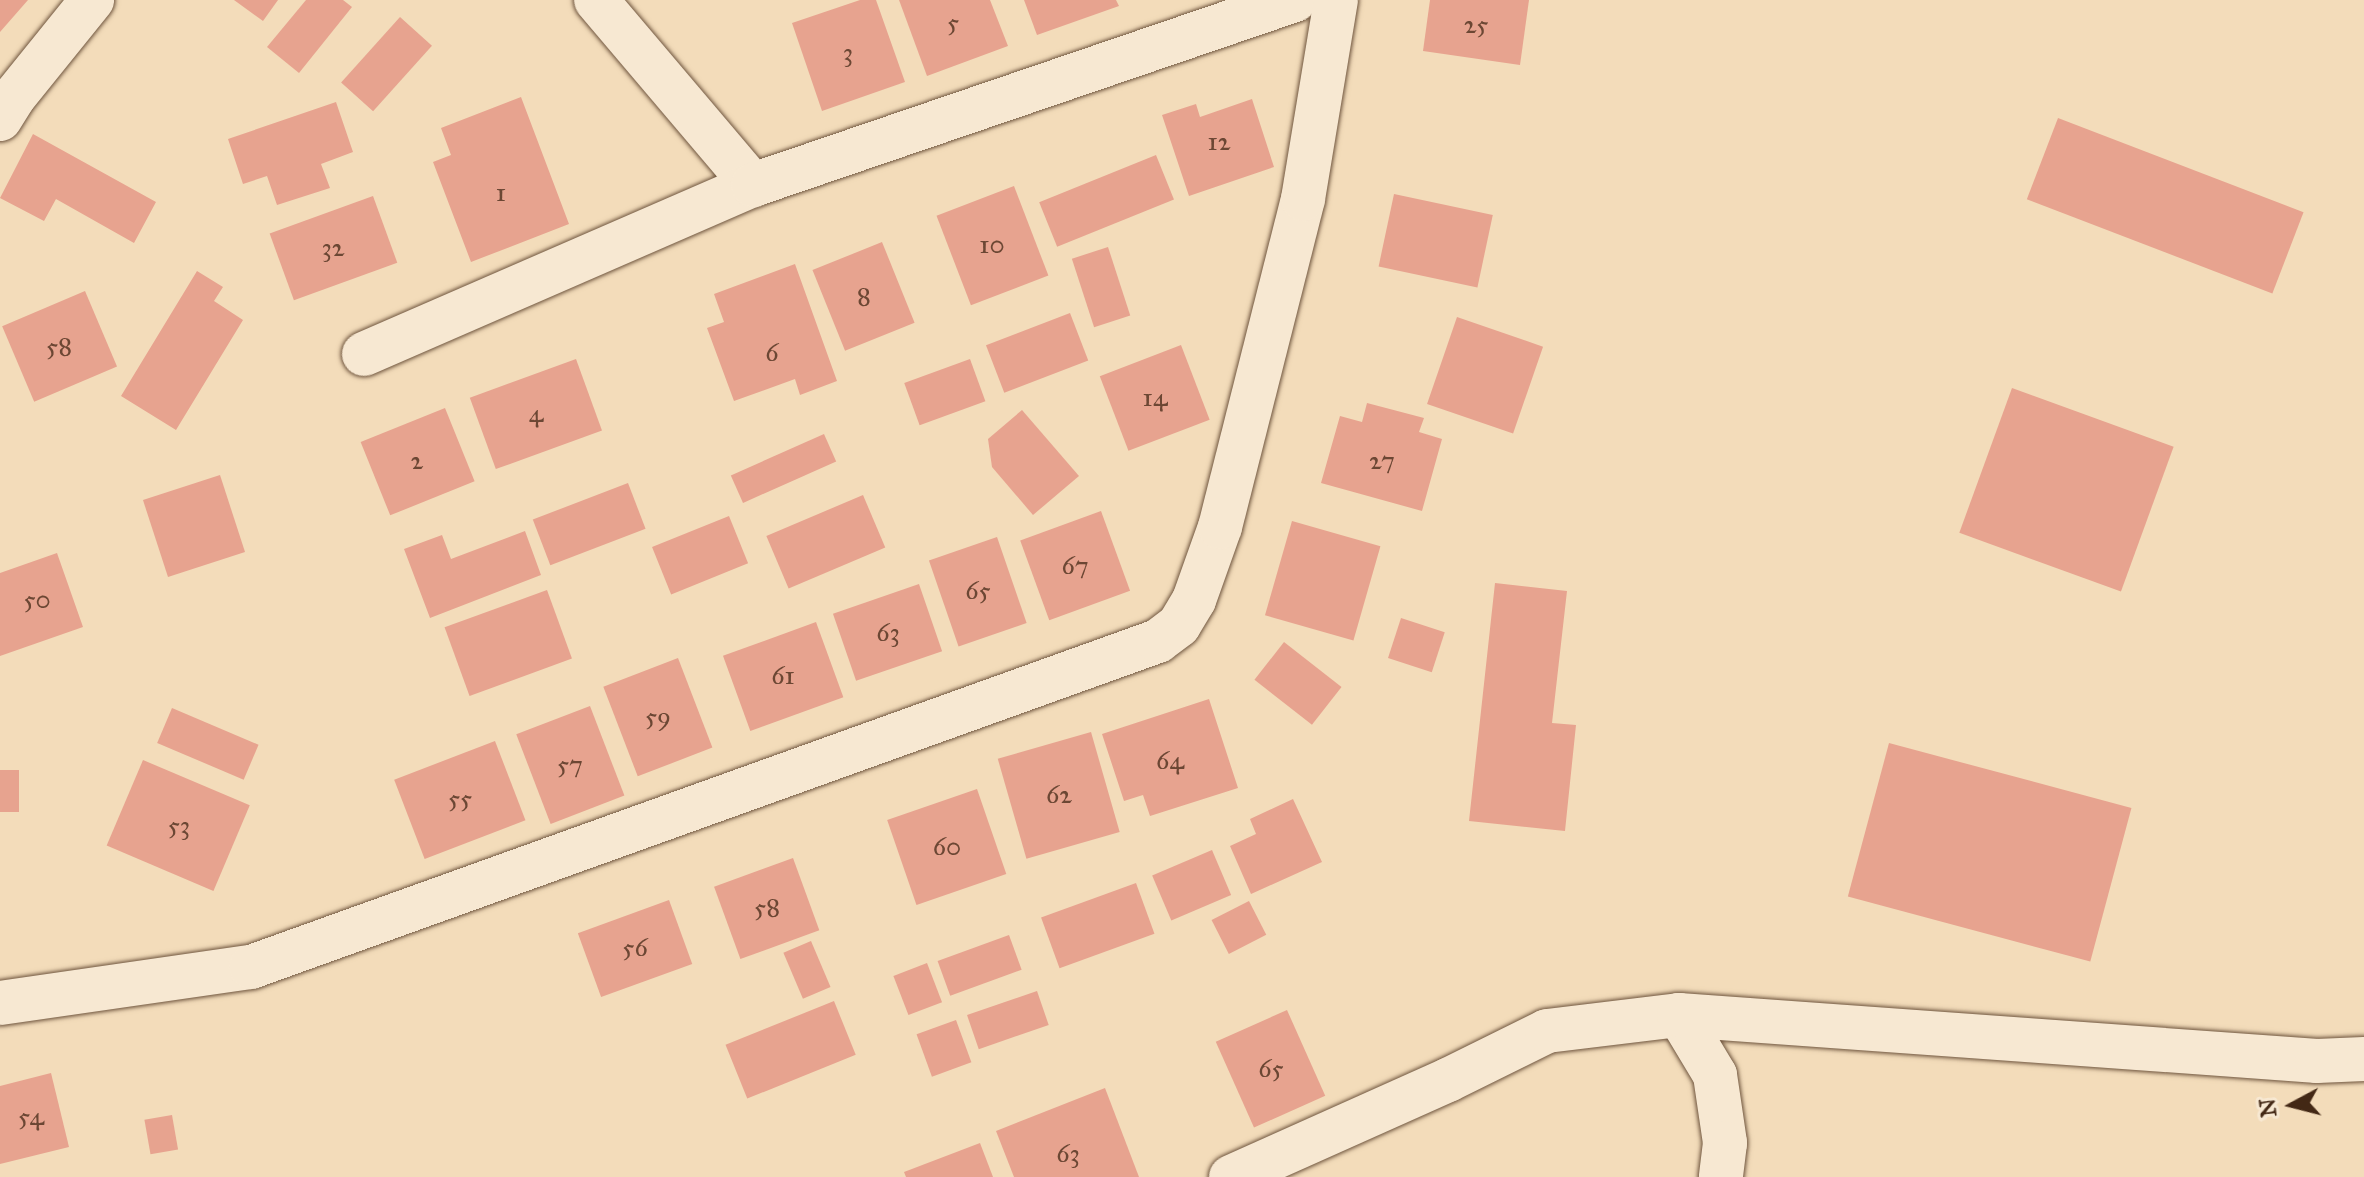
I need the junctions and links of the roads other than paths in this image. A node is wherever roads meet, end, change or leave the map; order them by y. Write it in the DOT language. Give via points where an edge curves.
graph roads {
  1 [pos="92,0"];
  2 [pos="596,0"];
  3 [pos="1295,0"];
  4 [pos="1336,0"];
  5 [pos="4,102"];
  6 [pos="753,185"];
  7 [pos="364,354"];
  8 [pos="0,1003"];
  9 [pos="1679,1015"];
  10 [pos="2364,1059"];
  11 [pos="1231,1177"];
  12 [pos="1721,1177"];
  1 -- 5 [label="street"];
  2 -- 6 [label="street"];
  3 -- 6 [label="street"];
  4 -- 8 [label="street" via="1303,199 1220,527 1194,600 1179,625 1158,641 251,967"];
  6 -- 7 [label="street"];
  9 -- 10 [label="street" via="2317,1061"];
  9 -- 11 [label="street" via="1547,1031"];
  9 -- 12 [label="street" via="1715,1075 1725,1143"];
}
